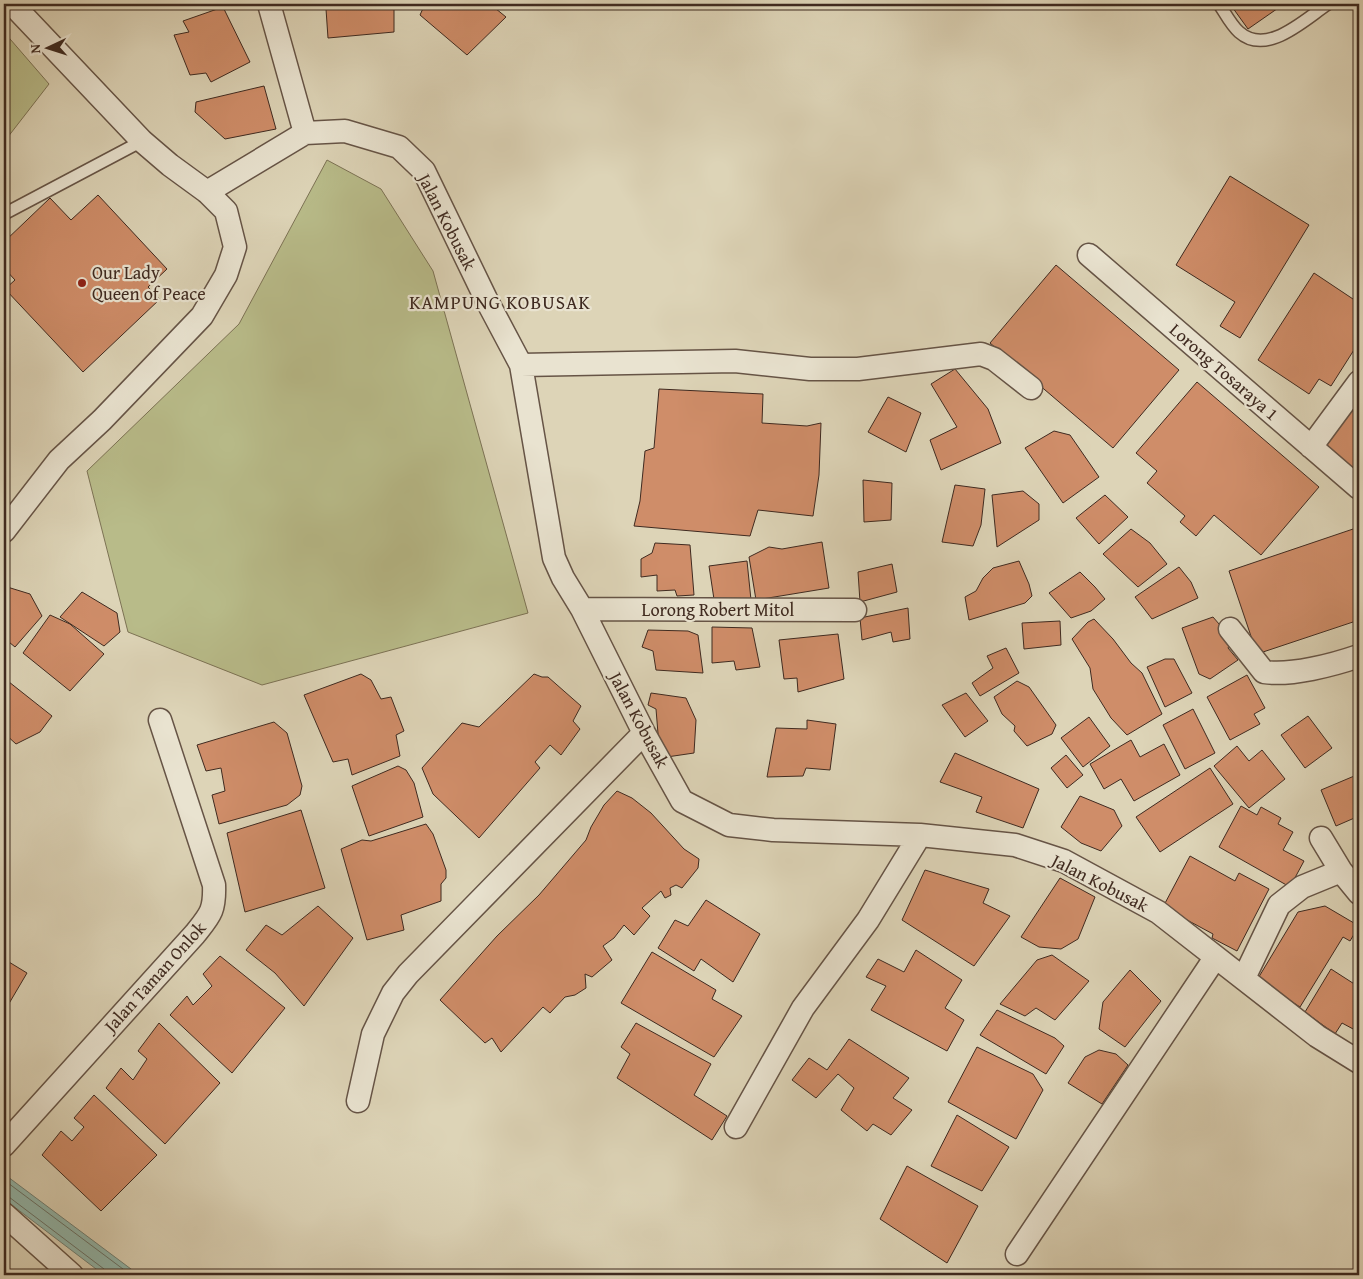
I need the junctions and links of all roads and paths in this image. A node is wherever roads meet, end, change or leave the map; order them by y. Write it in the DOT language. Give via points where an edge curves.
graph roads {
  1 [pos="12,4"];
  2 [pos="269,4"];
  3 [pos="1218,4"];
  4 [pos="1328,4"];
  5 [pos="305,134"];
  6 [pos="142,140"];
  7 [pos="207,192"];
  8 [pos="4,214"];
  9 [pos="1090,255"];
  10 [pos="520,365"];
  11 [pos="1359,382"];
  12 [pos="1031,388"];
  13 [pos="1310,447"];
  14 [pos="1359,488"];
  15 [pos="4,531"];
  16 [pos="582,609"];
  17 [pos="855,610"];
  18 [pos="1230,629"];
  19 [pos="1349,659"];
  20 [pos="160,720"];
  21 [pos="644,733"];
  22 [pos="920,835"];
  23 [pos="1321,838"];
  24 [pos="1342,871"];
  25 [pos="1359,893"];
  26 [pos="1215,958"];
  27 [pos="1244,978"];
  28 [pos="1359,1062"];
  29 [pos="358,1100"];
  30 [pos="736,1127"];
  31 [pos="4,1145"];
  32 [pos="4,1214"];
  33 [pos="1018,1254"];
  34 [pos="72,1275"];
  1 -- 6 [label="street"];
  2 -- 5 [label="street"];
  3 -- 4 [label="lane" via="1240,33 1258,42 1279,37"];
  5 -- 7 [label="street, Jalan Kobusak"];
  5 -- 10 [label="street, Jalan Kobusak" via="345,131 399,147 424,171"];
  6 -- 7 [label="street"];
  6 -- 8 [label="lane"];
  7 -- 15 [label="street" via="226,211 235,247 226,276 202,316 102,420 58,460"];
  9 -- 13 [label="street, Lorong Tosaraya 1"];
  10 -- 12 [label="street" via="735,361 858,369 981,354 994,359"];
  10 -- 16 [label="street, Jalan Kobusak" via="554,558"];
  11 -- 13 [label="street"];
  13 -- 14 [label="street, Lorong Tosaraya 1"];
  16 -- 17 [label="street, Lorong Robert Mitol"];
  16 -- 21 [label="street, Jalan Kobusak"];
  18 -- 19 [label="street" via="1264,672 1277,674"];
  20 -- 31 [label="street, Jalan Taman Onlok" via="214,885 215,902 195,934"];
  21 -- 22 [label="street, Jalan Kobusak" via="682,801 729,825 773,830"];
  21 -- 29 [label="street" via="408,974 393,994 373,1034"];
  22 -- 26 [label="street, Jalan Kobusak" via="1015,844 1064,861 1158,912"];
  22 -- 30 [label="street" via="868,920 803,1008"];
  23 -- 24 [label="street"];
  24 -- 25 [label="street"];
  24 -- 27 [label="street" via="1302,887 1279,905"];
  26 -- 27 [label="street, Jalan Kobusak"];
  26 -- 33 [label="street"];
  27 -- 28 [label="street, Jalan Kobusak" via="1317,1036"];
  32 -- 34 [label="street"];
}
